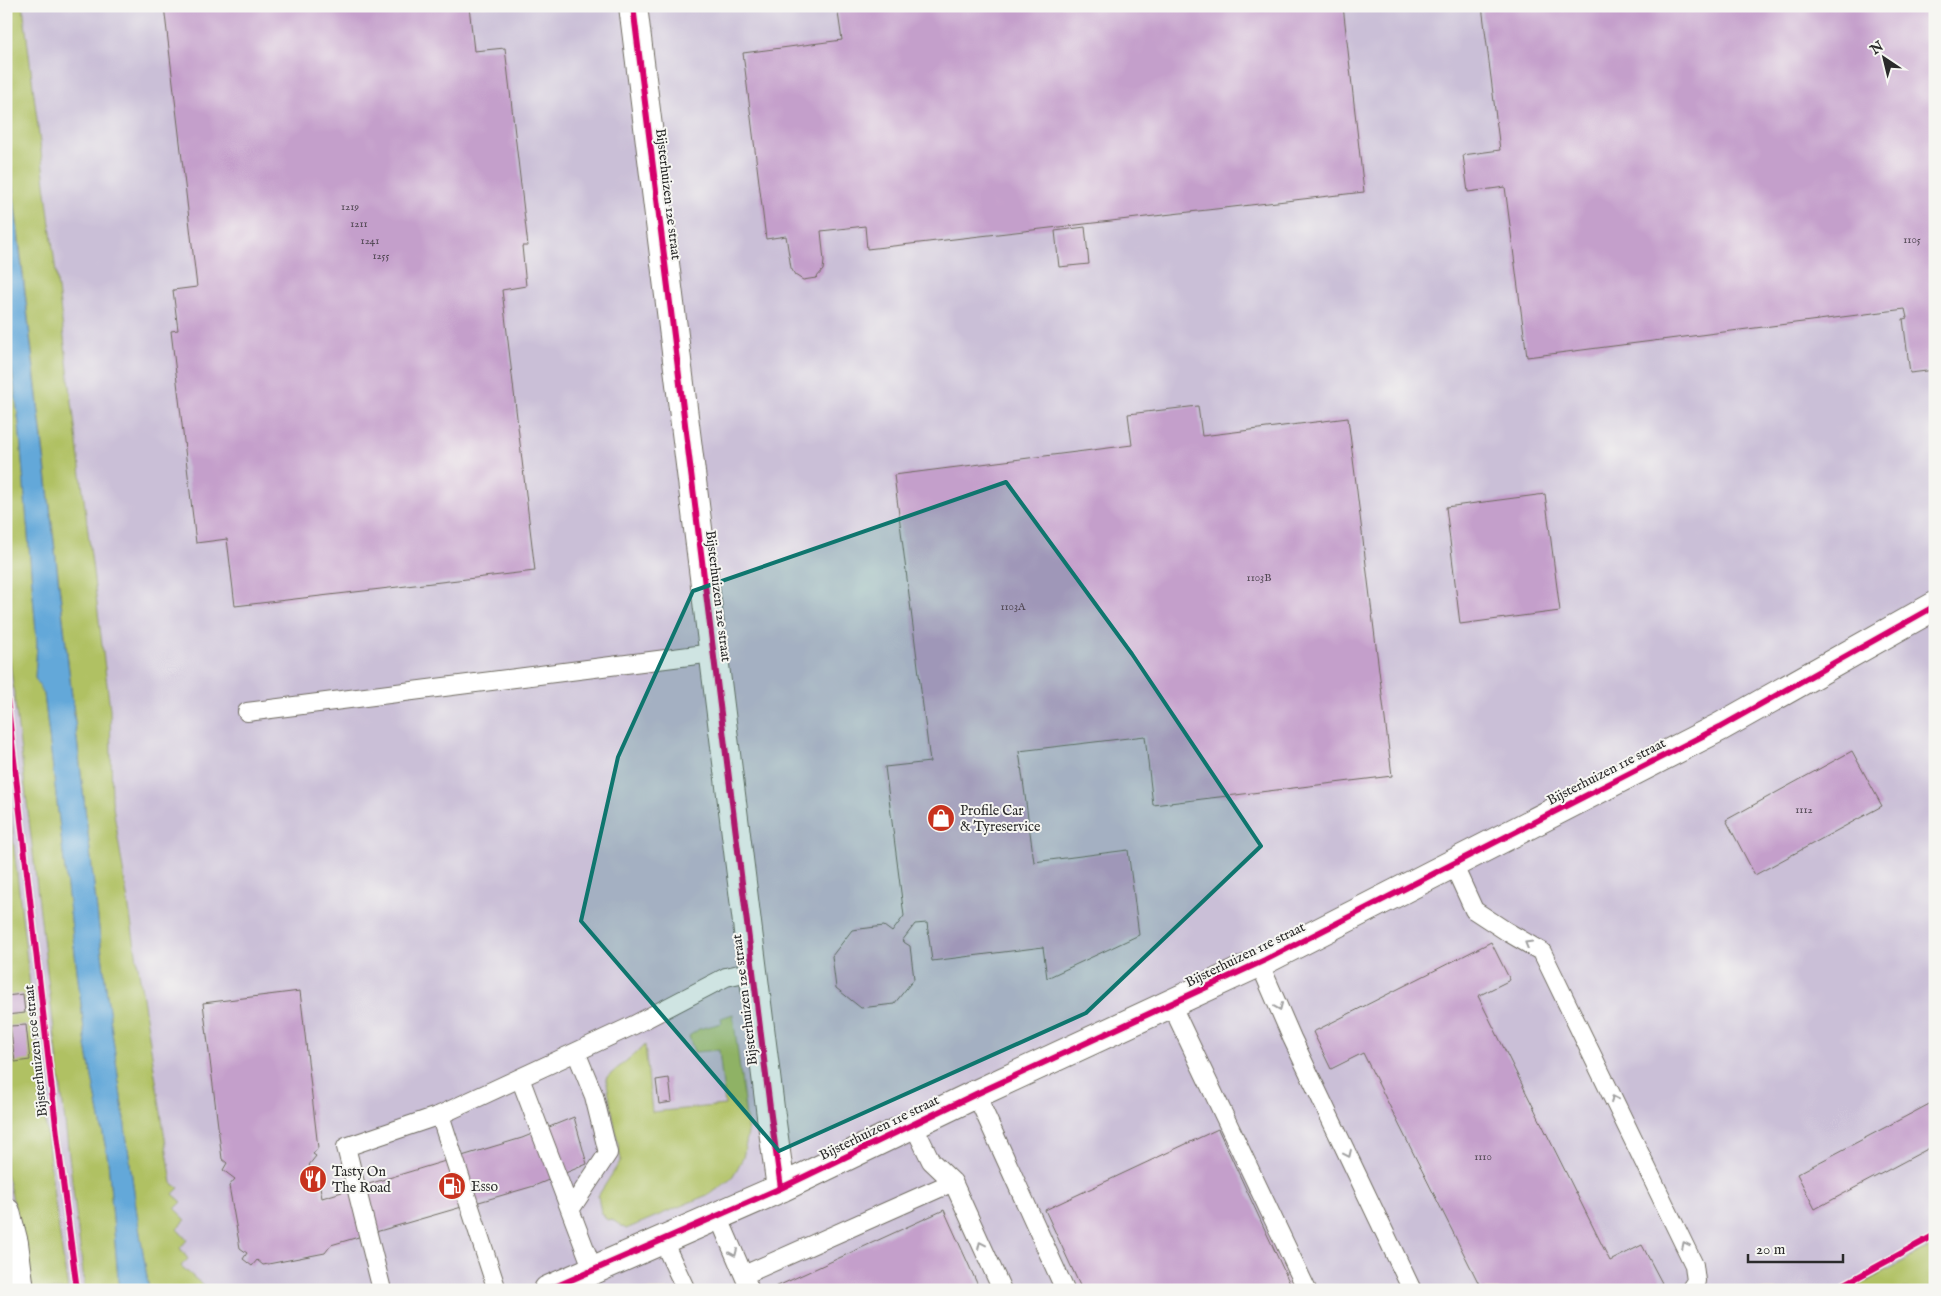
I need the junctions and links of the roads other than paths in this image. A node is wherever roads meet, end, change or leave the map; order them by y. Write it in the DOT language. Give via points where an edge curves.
graph roads {
  1 [pos="632,6"];
  2 [pos="1935,606"];
  3 [pos="713,652"];
  4 [pos="247,712"];
  5 [pos="1453,864"];
  6 [pos="1260,962"];
  7 [pos="753,971"];
  8 [pos="1171,1004"];
  9 [pos="576,1052"];
  10 [pos="520,1078"];
  11 [pos="976,1094"];
  12 [pos="440,1115"];
  13 [pos="913,1124"];
  14 [pos="952,1182"];
  15 [pos="781,1188"];
  16 [pos="570,1210"];
  17 [pos="6,1212"];
  18 [pos="718,1216"];
  19 [pos="663,1240"];
  20 [pos="593,1270"];
  21 [pos="747,1282"];
  22 [pos="20,1290"];
  23 [pos="382,1290"];
  24 [pos="497,1290"];
  25 [pos="548,1290"];
  26 [pos="686,1290"];
  27 [pos="1002,1290"];
  28 [pos="1065,1290"];
  29 [pos="1307,1290"];
  30 [pos="1412,1290"];
  31 [pos="1690,1290"];
  1 -- 3 [label="street, Bijsterhuizen 12e straat"];
  2 -- 5 [label="street, Bijsterhuizen 11e straat" via="1720,727"];
  3 -- 4 [label="lane"];
  3 -- 7 [label="street, Bijsterhuizen 12e straat"];
  5 -- 6 [label="street, Bijsterhuizen 11e straat"];
  31 -- 5 [label="lane, one-way" via="1696,1281 1694,1265 1542,952 1474,910"];
  6 -- 8 [label="street, Bijsterhuizen 11e straat"];
  6 -- 30 [label="lane, one-way" via="1292,1038"];
  7 -- 9 [label="lane" via="726,977"];
  7 -- 15 [label="street, Bijsterhuizen 12e straat"];
  8 -- 11 [label="street, Bijsterhuizen 11e straat"];
  8 -- 29 [label="lane"];
  9 -- 10 [label="lane"];
  9 -- 16 [label="lane" via="594,1096 608,1153"];
  10 -- 12 [label="lane"];
  10 -- 16 [label="lane"];
  11 -- 13 [label="street, Bijsterhuizen 11e straat"];
  11 -- 28 [label="lane"];
  12 -- 23 [label="lane" via="346,1147"];
  12 -- 24 [label="lane"];
  13 -- 14 [label="lane" via="932,1161"];
  13 -- 15 [label="street, Bijsterhuizen 11e straat"];
  14 -- 21 [label="lane"];
  27 -- 14 [label="lane, one-way"];
  15 -- 18 [label="street, Bijsterhuizen 11e straat"];
  16 -- 20 [label="lane"];
  17 -- 22 [label="street"];
  18 -- 19 [label="street, Bijsterhuizen 11e straat"];
  18 -- 21 [label="lane, one-way"];
  19 -- 20 [label="street, Bijsterhuizen 11e straat"];
  19 -- 26 [label="lane"];
  20 -- 25 [label="street, Bijsterhuizen 11e straat"];
}
